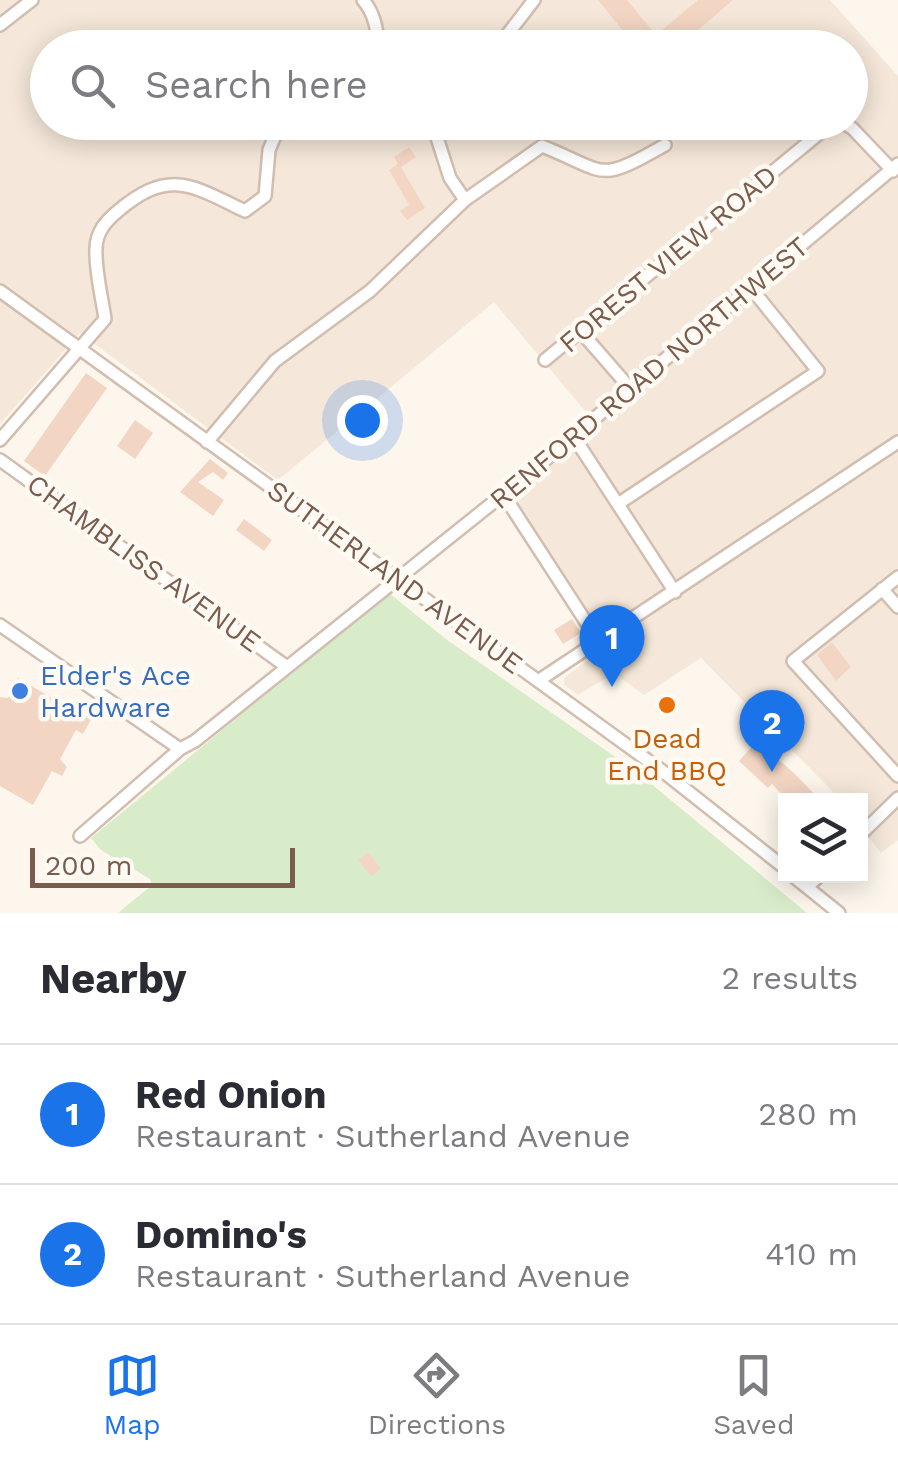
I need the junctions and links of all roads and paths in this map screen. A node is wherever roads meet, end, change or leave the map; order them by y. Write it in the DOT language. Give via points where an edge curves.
graph roads {
  1 [pos="32,0"];
  2 [pos="363,0"];
  3 [pos="534,0"];
  4 [pos="0,26"];
  5 [pos="377,30"];
  6 [pos="511,30"];
  7 [pos="273,140"];
  8 [pos="438,140"];
  9 [pos="812,140"];
  10 [pos="866,140"];
  11 [pos="665,145"];
  12 [pos="896,167"];
  13 [pos="465,200"];
  14 [pos="751,288"];
  15 [pos="0,291"];
  16 [pos="582,333"];
  17 [pos="78,350"];
  18 [pos="545,360"];
  19 [pos="629,387"];
  20 [pos="572,434"];
  21 [pos="0,440"];
  22 [pos="207,442"];
  23 [pos="898,442"];
  24 [pos="0,460"];
  25 [pos="503,494"];
  26 [pos="618,504"];
  27 [pos="898,576"];
  28 [pos="397,579"];
  29 [pos="882,589"];
  30 [pos="676,592"];
  31 [pos="898,607"];
  32 [pos="0,625"];
  33 [pos="600,642"];
  34 [pos="287,667"];
  35 [pos="538,682"];
  36 [pos="180,749"];
  37 [pos="898,776"];
  38 [pos="898,798"];
  39 [pos="868,827"];
  40 [pos="80,836"];
  41 [pos="778,864"];
  42 [pos="803,883"];
  43 [pos="812,883"];
  44 [pos="808,887"];
  45 [pos="840,913"];
  1 -- 4 [label="street"];
  2 -- 5 [label="street"];
  3 -- 6 [label="street"];
  7 -- 17 [label="street" via="266,196 245,211 201,190 161,183 102,224 95,246 105,319"];
  8 -- 13 [label="street"];
  9 -- 16 [label="street, FOREST VIEW ROAD"];
  10 -- 12 [label="street, FOREST VIEW ROAD"];
  11 -- 13 [label="street" via="609,173 542,146"];
  12 -- 14 [label="street, RENFORD ROAD NORTHWEST"];
  13 -- 22 [label="street" via="370,291 275,360"];
  14 -- 19 [label="street, RENFORD ROAD NORTHWEST"];
  14 -- 26 [label="street" via="818,371"];
  15 -- 17 [label="street, SUTHERLAND AVENUE"];
  16 -- 18 [label="street, FOREST VIEW ROAD"];
  16 -- 19 [label="street"];
  17 -- 21 [label="street"];
  17 -- 22 [label="street, SUTHERLAND AVENUE"];
  19 -- 20 [label="street, RENFORD ROAD NORTHWEST"];
  20 -- 25 [label="street, RENFORD ROAD NORTHWEST"];
  20 -- 26 [label="street"];
  22 -- 28 [label="street, SUTHERLAND AVENUE"];
  23 -- 30 [label="street"];
  24 -- 34 [label="street, CHAMBLISS AVENUE"];
  25 -- 28 [label="street, RENFORD ROAD NORTHWEST"];
  25 -- 33 [label="street"];
  26 -- 30 [label="street"];
  27 -- 29 [label="street"];
  28 -- 34 [label="street, RENFORD ROAD NORTHWEST"];
  28 -- 35 [label="street, SUTHERLAND AVENUE"];
  29 -- 31 [label="street"];
  29 -- 37 [label="street" via="792,661"];
  30 -- 33 [label="street"];
  32 -- 36 [label="street"];
  33 -- 35 [label="street"];
  34 -- 36 [label="street, RENFORD ROAD NORTHWEST"];
  35 -- 41 [label="street, SUTHERLAND AVENUE"];
  36 -- 40 [label="street, RENFORD ROAD NORTHWEST"];
  38 -- 39 [label="street"];
  42 -- 44 [label="street"];
  43 -- 44 [label="street"];
  44 -- 45 [label="street"];
}
